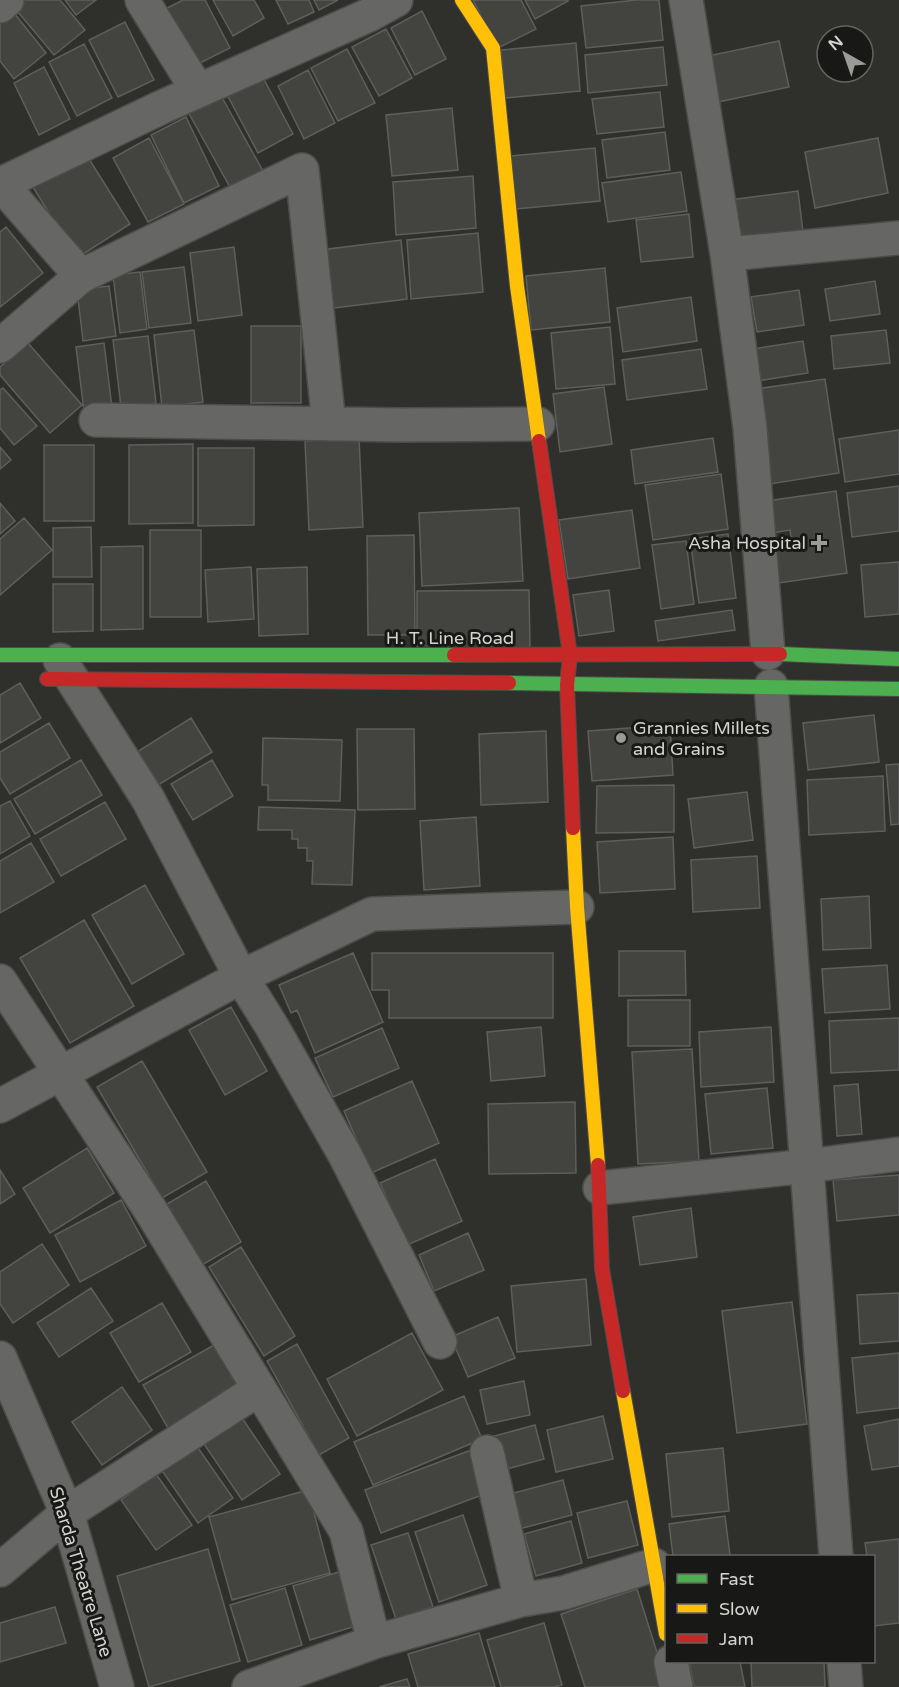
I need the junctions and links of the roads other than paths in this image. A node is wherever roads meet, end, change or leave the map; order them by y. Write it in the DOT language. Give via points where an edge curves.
graph roads {
  1 [pos="7,0"];
  2 [pos="142,0"];
  3 [pos="395,0"];
  4 [pos="462,0"];
  5 [pos="686,0"];
  6 [pos="0,6"];
  7 [pos="198,91"];
  8 [pos="0,183"];
  9 [pos="899,238"];
  10 [pos="728,254"];
  11 [pos="81,276"];
  12 [pos="0,346"];
  13 [pos="96,420"];
  14 [pos="329,424"];
  15 [pos="538,424"];
  16 [pos="768,653"];
  17 [pos="0,655"];
  18 [pos="570,655"];
  19 [pos="899,659"];
  20 [pos="66,668"];
  21 [pos="32,678"];
  22 [pos="567,685"];
  23 [pos="771,686"];
  24 [pos="899,689"];
  25 [pos="577,907"];
  26 [pos="241,977"];
  27 [pos="0,981"];
  28 [pos="61,1073"];
  29 [pos="0,1107"];
  30 [pos="899,1154"];
  31 [pos="807,1166"];
  32 [pos="600,1188"];
  33 [pos="440,1342"];
  34 [pos="0,1358"];
  35 [pos="259,1389"];
  36 [pos="487,1452"];
  37 [pos="67,1513"];
  38 [pos="836,1555"];
  39 [pos="654,1565"];
  40 [pos="0,1570"];
  41 [pos="521,1600"];
  42 [pos="665,1628"];
  43 [pos="374,1642"];
  44 [pos="671,1663"];
  45 [pos="844,1663"];
  46 [pos="117,1687"];
  47 [pos="249,1687"];
  48 [pos="676,1687"];
  49 [pos="846,1687"];
  1 -- 6 [label="street"];
  2 -- 7 [label="street"];
  3 -- 7 [label="street"];
  4 -- 15 [label="street" via="493,48 517,286"];
  5 -- 10 [label="street"];
  7 -- 8 [label="street"];
  8 -- 11 [label="street"];
  9 -- 10 [label="street"];
  10 -- 16 [label="street" via="750,428"];
  11 -- 12 [label="street"];
  11 -- 14 [label="street" via="302,170"];
  13 -- 14 [label="street"];
  14 -- 15 [label="street"];
  15 -- 18 [label="street"];
  16 -- 18 [label="street, H. T. Line Road"];
  16 -- 19 [label="street, H. T. Line Road"];
  17 -- 20 [label="street, H. T. Line Road"];
  18 -- 20 [label="street, H. T. Line Road"];
  18 -- 22 [label="street"];
  20 -- 21 [label="street, H. T. Line Road"];
  20 -- 22 [label="street, H. T. Line Road"];
  20 -- 26 [label="street" via="148,799"];
  22 -- 23 [label="street, H. T. Line Road"];
  22 -- 25 [label="street"];
  23 -- 24 [label="street, H. T. Line Road"];
  23 -- 31 [label="street"];
  25 -- 26 [label="street" via="372,914"];
  25 -- 32 [label="street"];
  26 -- 28 [label="street"];
  26 -- 33 [label="street" via="345,1155"];
  27 -- 28 [label="street"];
  28 -- 29 [label="street"];
  28 -- 35 [label="street"];
  30 -- 31 [label="street"];
  31 -- 32 [label="street"];
  31 -- 38 [label="street"];
  32 -- 39 [label="street" via="602,1269"];
  34 -- 37 [label="street, Sharda Theatre Lane"];
  35 -- 37 [label="street"];
  35 -- 43 [label="street" via="346,1531"];
  36 -- 41 [label="street"];
  37 -- 40 [label="street"];
  37 -- 46 [label="street, Sharda Theatre Lane"];
  39 -- 41 [label="street" via="562,1593"];
  39 -- 42 [label="street"];
  41 -- 43 [label="street"];
  43 -- 47 [label="street"];
  44 -- 48 [label="street"];
  45 -- 49 [label="street"];
}
